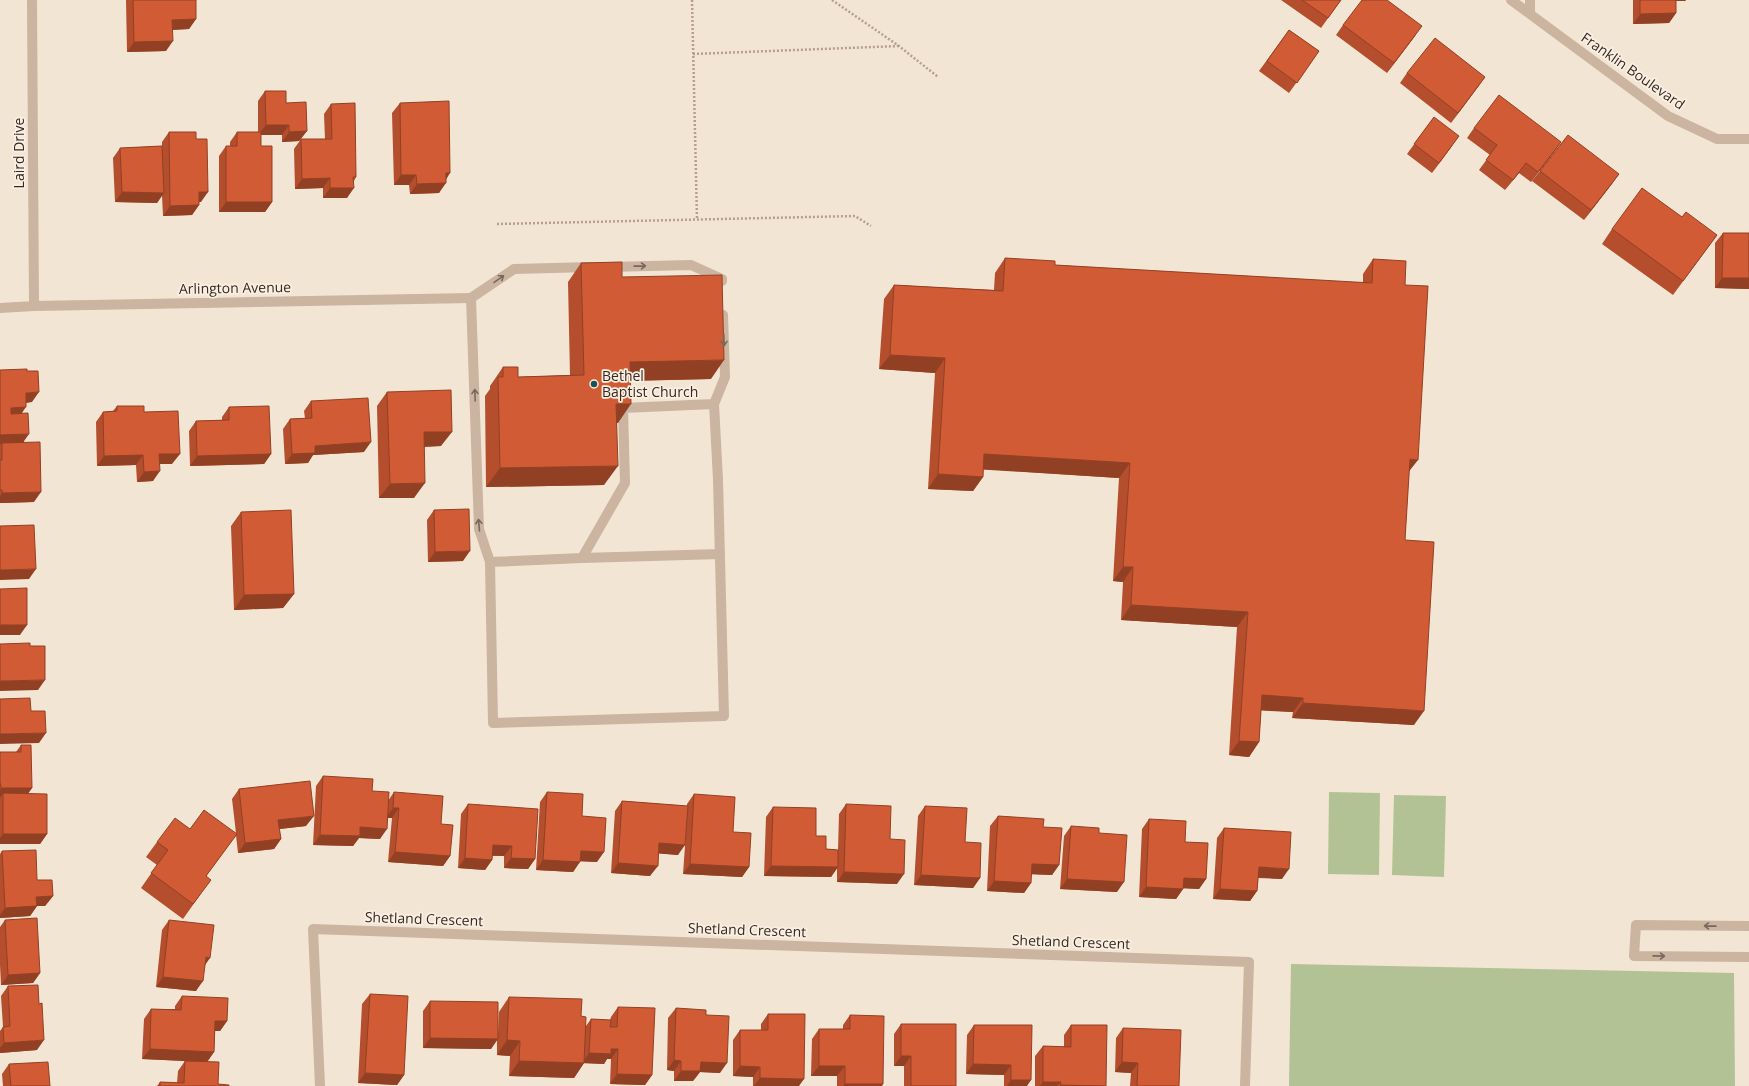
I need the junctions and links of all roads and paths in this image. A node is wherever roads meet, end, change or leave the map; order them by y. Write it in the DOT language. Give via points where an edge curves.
graph roads {
  1 [pos="32,0"];
  2 [pos="692,0"];
  3 [pos="832,0"];
  4 [pos="1511,0"];
  5 [pos="1530,0"];
  6 [pos="1530,14"];
  7 [pos="899,46"];
  8 [pos="693,54"];
  9 [pos="938,77"];
  10 [pos="1749,139"];
  11 [pos="697,220"];
  12 [pos="498,224"];
  13 [pos="871,226"];
  14 [pos="472,298"];
  15 [pos="34,306"];
  16 [pos="0,308"];
  17 [pos="714,404"];
  18 [pos="720,554"];
  19 [pos="582,558"];
  20 [pos="490,562"];
  21 [pos="1749,926"];
  22 [pos="1749,957"];
  23 [pos="320,1086"];
  24 [pos="1245,1086"];
  1 -- 15 [label="street, Laird Drive"];
  2 -- 8 [label="path"];
  3 -- 7 [label="path"];
  4 -- 6 [label="street, Franklin Boulevard"];
  5 -- 6 [label="street"];
  6 -- 10 [label="street, Franklin Boulevard" via="1668,116 1717,139"];
  7 -- 8 [label="path"];
  7 -- 9 [label="path"];
  8 -- 11 [label="path"];
  11 -- 12 [label="path"];
  11 -- 13 [label="path" via="855,216"];
  14 -- 15 [label="street, Arlington Avenue"];
  14 -- 17 [label="street, one-way" via="514,269 691,265 722,279 725,377"];
  20 -- 14 [label="street, one-way" via="479,529"];
  15 -- 16 [label="street, Arlington Avenue"];
  17 -- 18 [label="street"];
  17 -- 19 [label="street" via="623,408 625,483"];
  18 -- 19 [label="street"];
  18 -- 20 [label="street" via="724,716 716,717 493,723"];
  19 -- 20 [label="street"];
  21 -- 22 [label="street, one-way" via="1636,925 1634,956"];
  23 -- 24 [label="street, Shetland Crescent" via="313,929 1249,962"];
}
